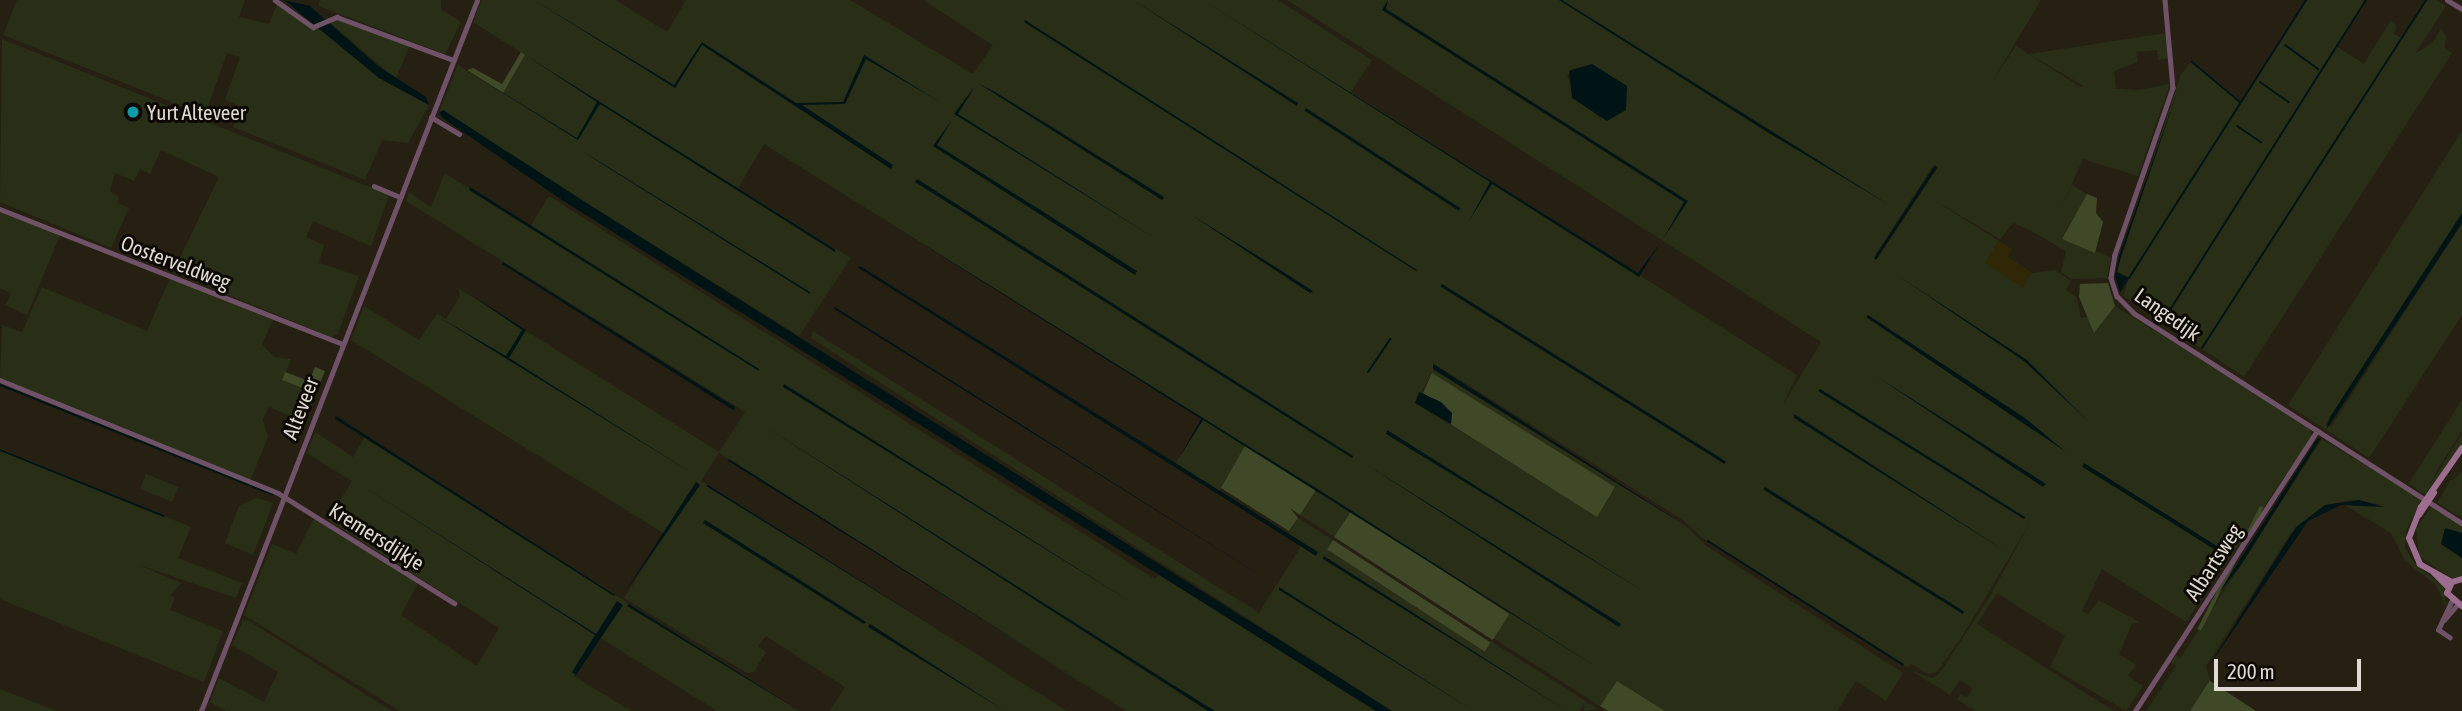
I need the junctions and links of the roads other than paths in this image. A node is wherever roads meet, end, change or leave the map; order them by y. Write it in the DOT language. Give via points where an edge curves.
graph roads {
  1 [pos="275,0"];
  2 [pos="477,0"];
  3 [pos="2165,0"];
  4 [pos="2447,0"];
  5 [pos="2462,9"];
  6 [pos="453,60"];
  7 [pos="431,117"];
  8 [pos="459,134"];
  9 [pos="374,186"];
  10 [pos="400,197"];
  11 [pos="0,209"];
  12 [pos="341,344"];
  13 [pos="0,380"];
  14 [pos="2317,431"];
  15 [pos="2462,448"];
  16 [pos="283,497"];
  17 [pos="2427,502"];
  18 [pos="2462,523"];
  19 [pos="2462,579"];
  20 [pos="2450,585"];
  21 [pos="454,603"];
  22 [pos="2457,604"];
  23 [pos="2449,638"];
  24 [pos="201,711"];
  25 [pos="2135,711"];
  1 -- 6 [label="street" via="308,25 342,18"];
  2 -- 6 [label="street, Alteveer"];
  3 -- 14 [label="street, Langedijk" via="2173,88 2115,255 2115,292 2135,314"];
  4 -- 5 [label="street"];
  6 -- 7 [label="street, Alteveer"];
  7 -- 8 [label="street"];
  7 -- 10 [label="street, Alteveer"];
  9 -- 10 [label="street"];
  10 -- 12 [label="street, Alteveer"];
  11 -- 12 [label="street, Oosterveldweg"];
  12 -- 16 [label="street, Alteveer"];
  13 -- 16 [label="street, Kremersdijkje"];
  14 -- 17 [label="street, Langedijk"];
  14 -- 25 [label="street, Albartsweg"];
  15 -- 17 [label="main road"];
  16 -- 21 [label="street, Kremersdijkje"];
  16 -- 24 [label="street, Alteveer"];
  17 -- 18 [label="street, Langedijk"];
  17 -- 20 [label="main road" via="2410,547"];
  19 -- 20 [label="main road"];
  20 -- 22 [label="main road"];
  22 -- 23 [label="street" via="2438,630"];
}
